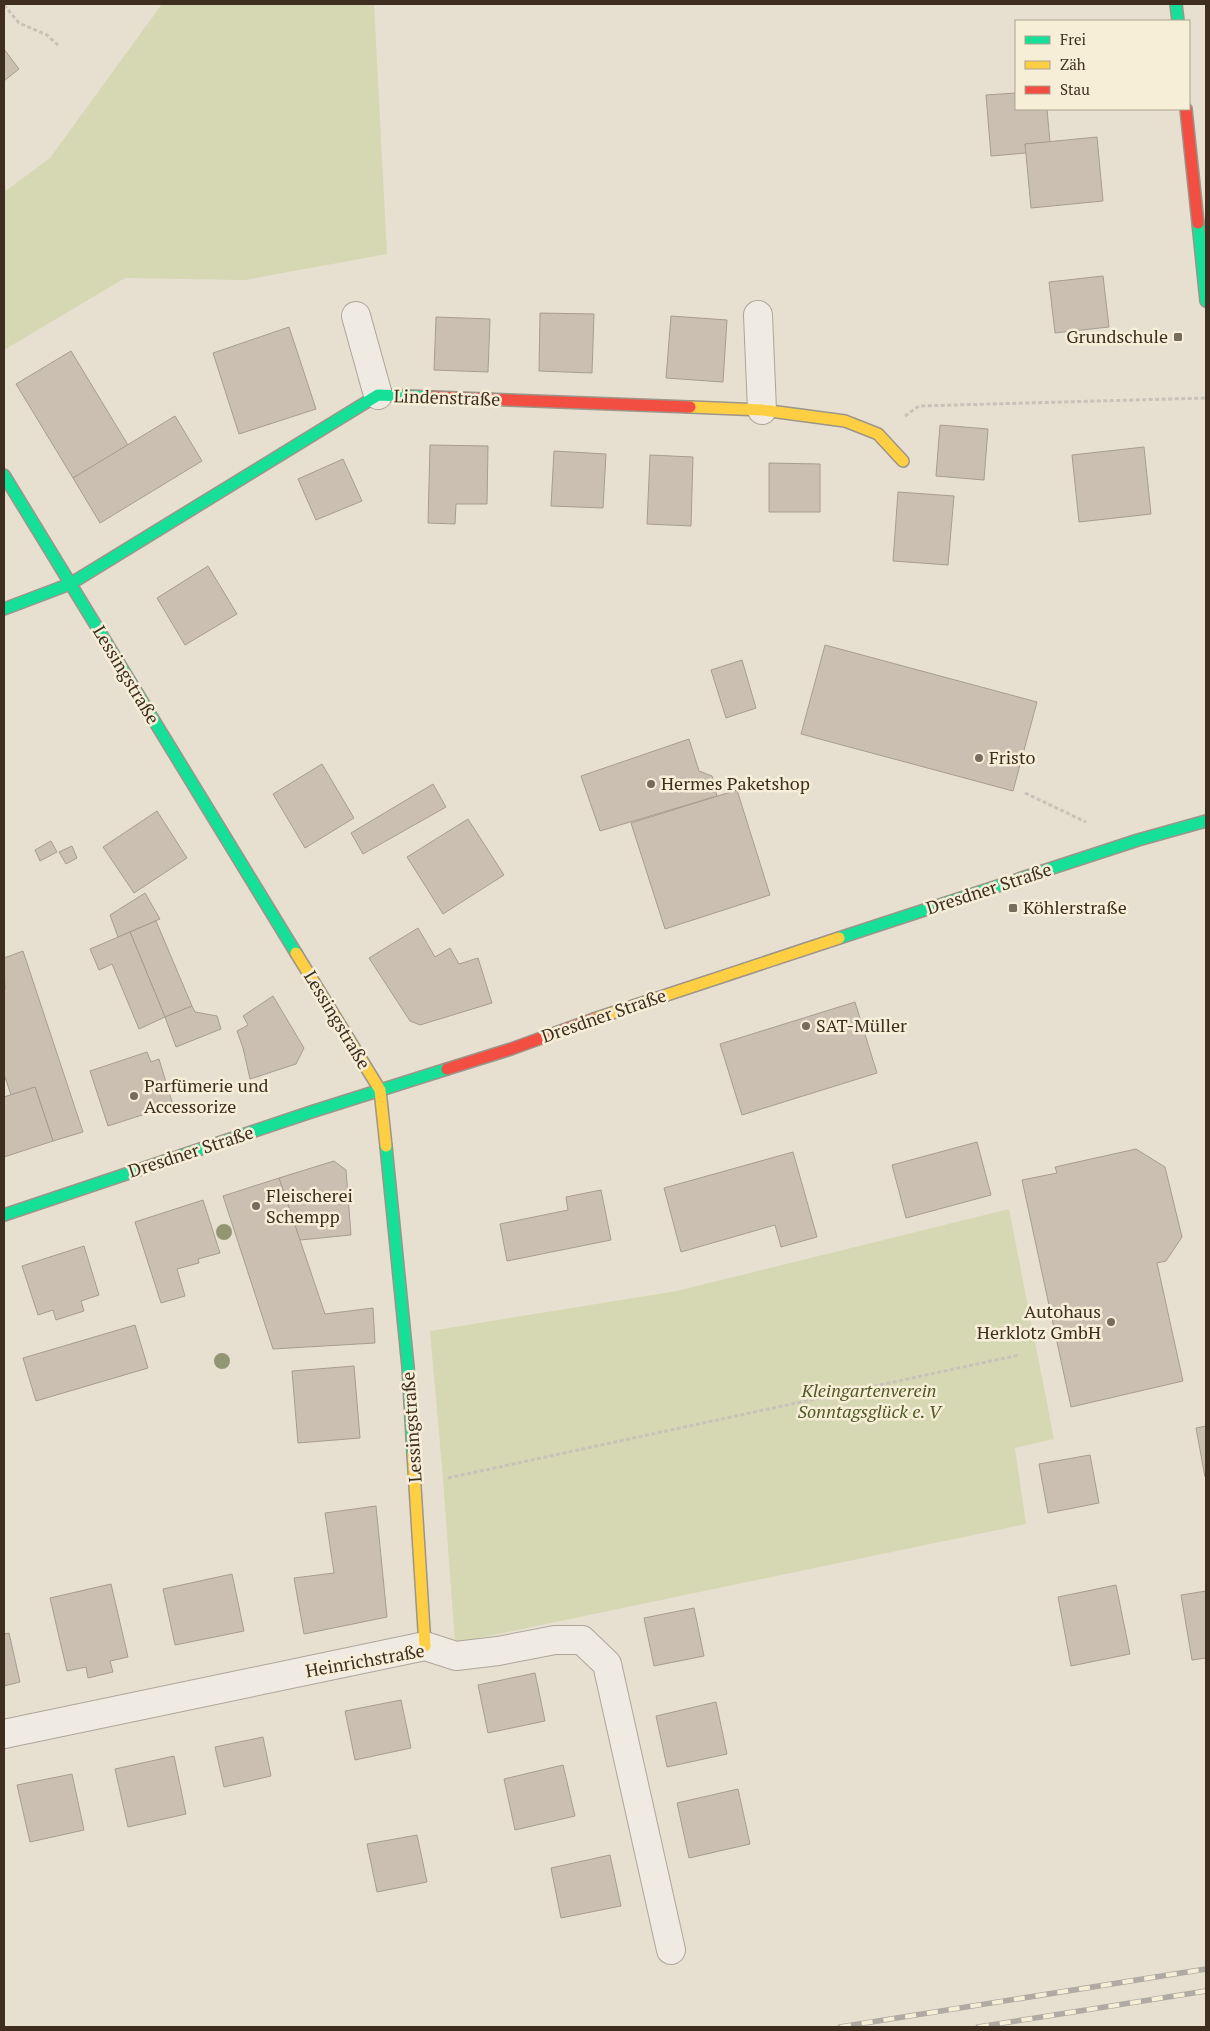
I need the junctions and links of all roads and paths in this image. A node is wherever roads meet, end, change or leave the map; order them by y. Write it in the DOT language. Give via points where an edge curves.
graph roads {
  1 [pos="1176,4"];
  2 [pos="4,5"];
  3 [pos="1178,20"];
  4 [pos="59,46"];
  5 [pos="1186,110"];
  6 [pos="1206,301"];
  7 [pos="758,315"];
  8 [pos="356,316"];
  9 [pos="378,395"];
  10 [pos="1206,398"];
  11 [pos="762,410"];
  12 [pos="878,434"];
  13 [pos="903,461"];
  14 [pos="4,475"];
  15 [pos="70,584"];
  16 [pos="4,609"];
  17 [pos="1025,793"];
  18 [pos="1206,821"];
  19 [pos="1129,844"];
  20 [pos="380,1090"];
  21 [pos="4,1215"];
  22 [pos="1019,1355"];
  23 [pos="416,1486"];
  24 [pos="426,1646"];
  25 [pos="4,1734"];
  26 [pos="671,1950"];
  1 -- 3 [label="street"];
  2 -- 4 [label="path" via="19,22 47,35"];
  5 -- 6 [label="street"];
  7 -- 11 [label="street"];
  8 -- 9 [label="street"];
  9 -- 11 [label="street, Lindenstraße"];
  9 -- 15 [label="street, Lindenstraße"];
  10 -- 12 [label="path" via="919,406"];
  11 -- 12 [label="street, Lindenstraße" via="845,420"];
  12 -- 13 [label="street, Lindenstraße"];
  14 -- 15 [label="street, Lessingstraße"];
  15 -- 16 [label="street, Lindenstraße"];
  15 -- 20 [label="street, Lessingstraße"];
  17 -- 19 [label="path"];
  18 -- 19 [label="street, Dresdner Straße"];
  19 -- 20 [label="street, Dresdner Straße"];
  20 -- 21 [label="street, Dresdner Straße"];
  20 -- 23 [label="street, Lessingstraße" via="408,1367"];
  22 -- 23 [label="path"];
  23 -- 24 [label="street, Lessingstraße"];
  24 -- 25 [label="street, Heinrichstraße"];
  24 -- 26 [label="street, Heinrichstraße" via="456,1656 555,1640 582,1640 607,1664"];
}
